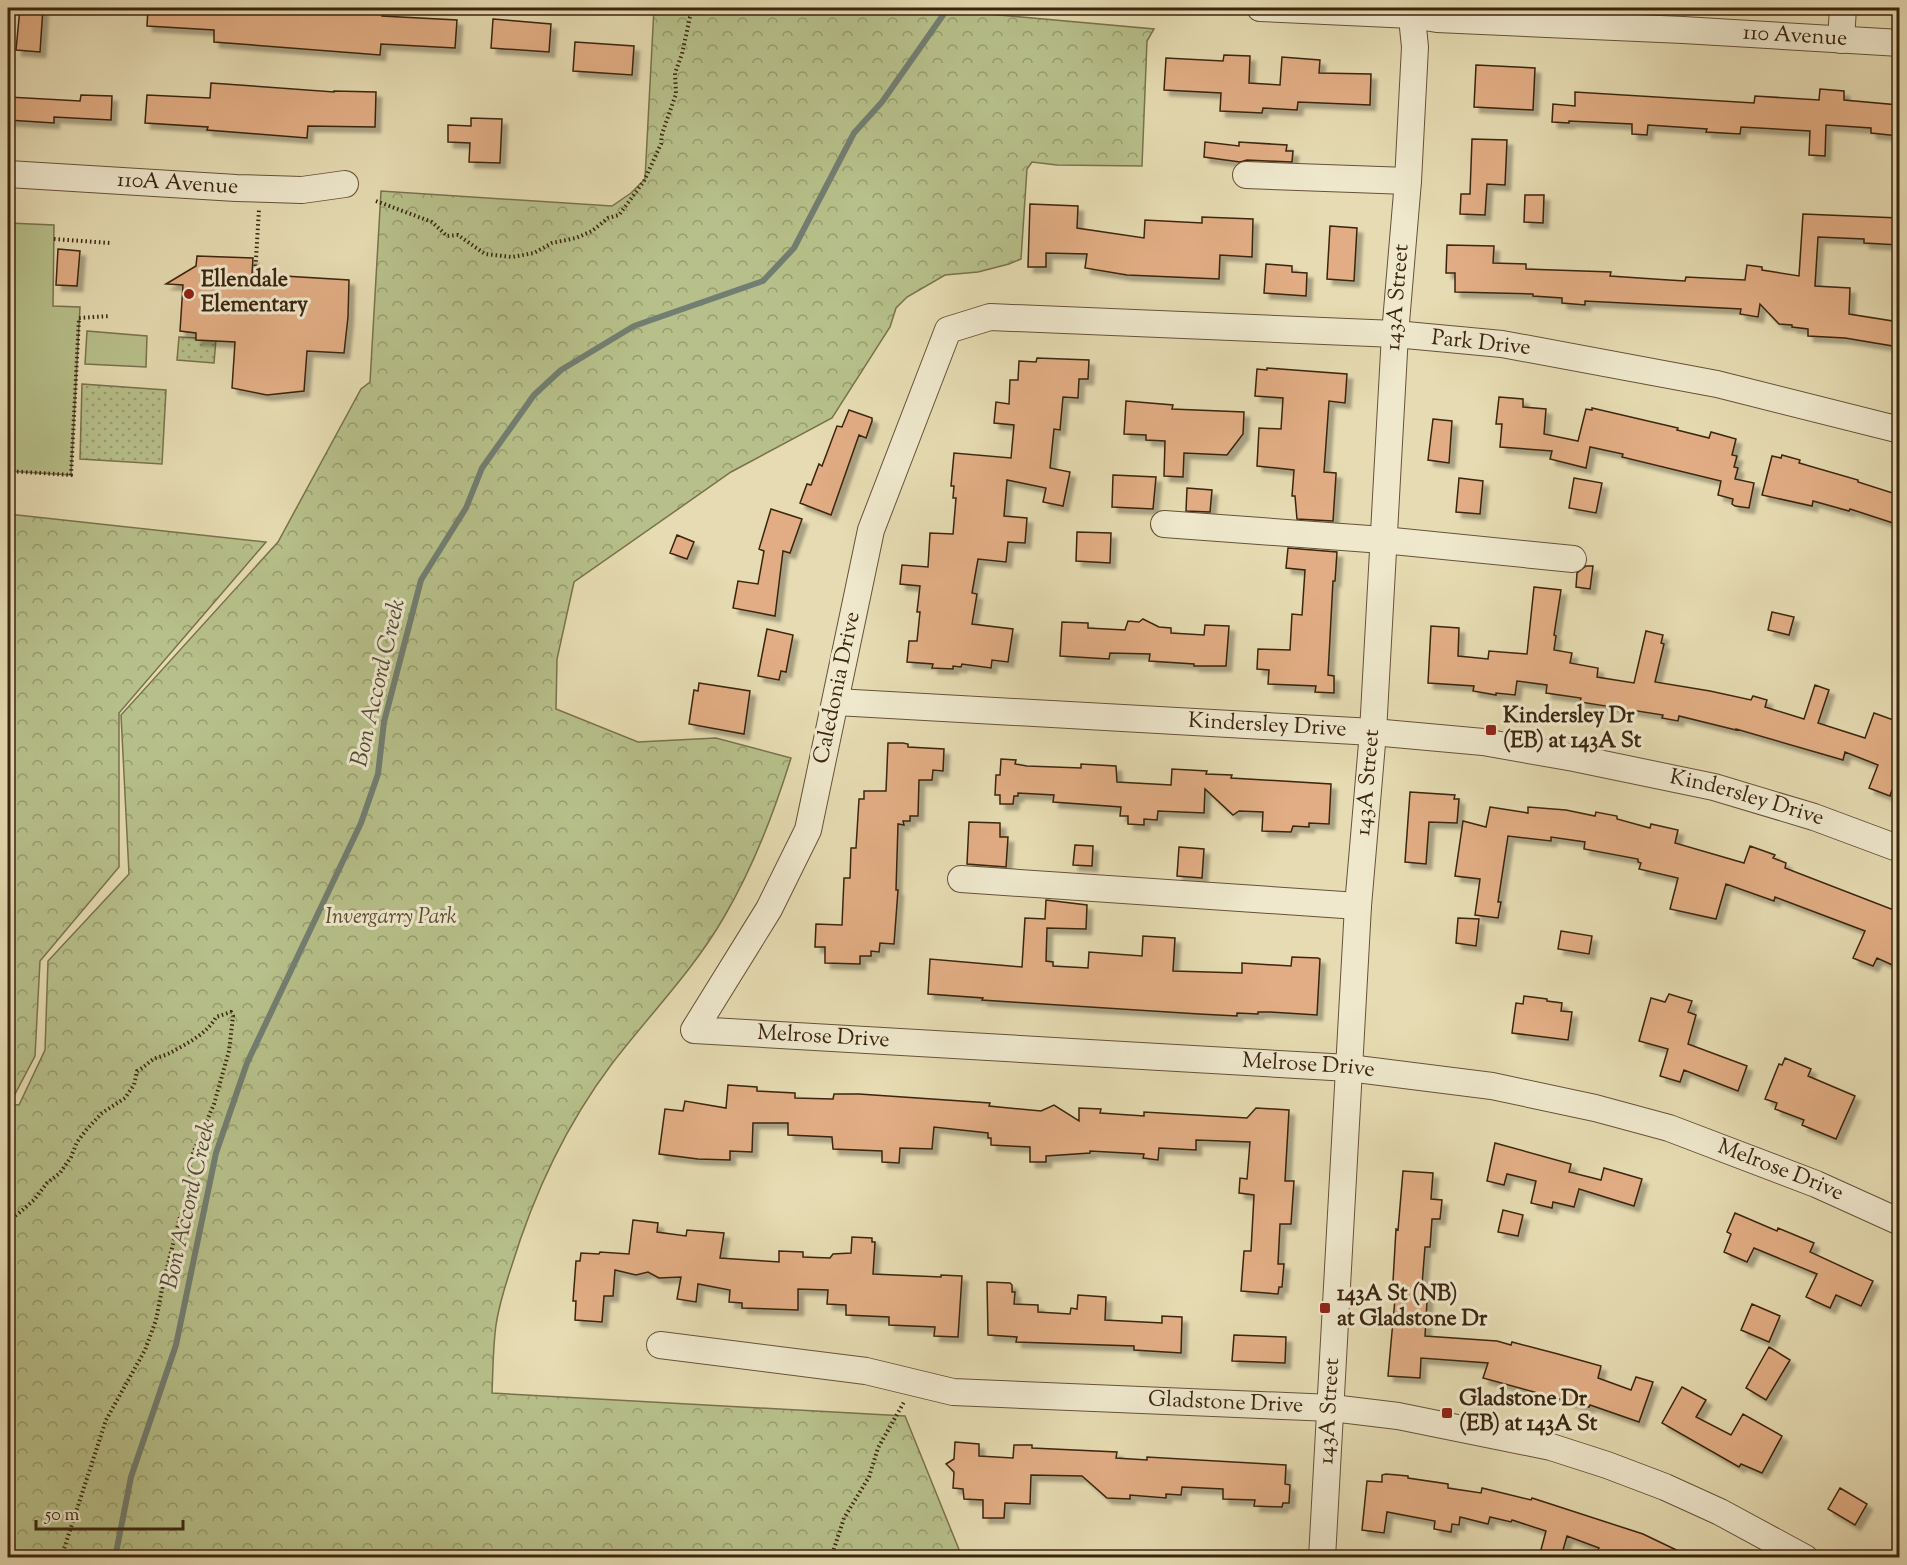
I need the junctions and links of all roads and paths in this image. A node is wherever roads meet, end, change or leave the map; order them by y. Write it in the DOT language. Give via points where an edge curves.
graph roads {
  1 [pos="695,8"];
  2 [pos="1260,8"];
  3 [pos="1843,8"];
  4 [pos="1411,11"];
  5 [pos="1684,19"];
  6 [pos="1841,40"];
  7 [pos="1899,43"];
  8 [pos="8,174"];
  9 [pos="1246,175"];
  10 [pos="1408,182"];
  11 [pos="345,184"];
  12 [pos="376,201"];
  13 [pos="259,207"];
  14 [pos="54,239"];
  15 [pos="110,243"];
  16 [pos="255,274"];
  17 [pos="110,316"];
  18 [pos="948,330"];
  19 [pos="1395,334"];
  20 [pos="1899,430"];
  21 [pos="8,471"];
  22 [pos="1164,524"];
  23 [pos="1383,540"];
  24 [pos="1573,558"];
  25 [pos="836,702"];
  26 [pos="1373,732"];
  27 [pos="1899,849"];
  28 [pos="961,879"];
  29 [pos="1358,906"];
  30 [pos="694,1030"];
  31 [pos="1349,1068"];
  32 [pos="8,1221"];
  33 [pos="1899,1222"];
  34 [pos="660,1345"];
  35 [pos="906,1394"];
  36 [pos="1332,1408"];
  37 [pos="61,1557"];
  38 [pos="831,1557"];
  39 [pos="1322,1557"];
  40 [pos="1805,1557"];
  1 -- 12 [label="path" via="675,73 676,94 661,144 644,181 619,215 576,238 552,243 534,253 506,257 484,254 458,235 447,236 432,222"];
  2 -- 4 [label="street, 110 Avenue"];
  3 -- 6 [label="street"];
  4 -- 5 [label="street, 110 Avenue" via="1437,19"];
  4 -- 10 [label="street, 143A Street" via="1415,47"];
  5 -- 6 [label="street, 110 Avenue"];
  6 -- 7 [label="street, 110 Avenue"];
  8 -- 11 [label="street, 110A Avenue" via="291,190"];
  9 -- 10 [label="street"];
  10 -- 19 [label="street, 143A Street"];
  13 -- 16 [label="path"];
  14 -- 15 [label="path"];
  17 -- 21 [label="path" via="79,318 71,475"];
  18 -- 19 [label="street, Park Drive" via="990,317"];
  18 -- 25 [label="street, Caledonia Drive" via="871,530"];
  19 -- 20 [label="street, Park Drive" via="1502,344 1718,384"];
  19 -- 23 [label="street, 143A Street"];
  22 -- 23 [label="street"];
  23 -- 24 [label="street"];
  23 -- 26 [label="street, 143A Street"];
  25 -- 26 [label="street, Kindersley Drive"];
  25 -- 30 [label="street, Caledonia Drive" via="808,830 769,909"];
  26 -- 27 [label="street, Kindersley Drive" via="1483,742 1714,787 1814,817"];
  26 -- 29 [label="street, 143A Street"];
  28 -- 29 [label="street"];
  29 -- 31 [label="street, 143A Street"];
  30 -- 31 [label="street, Melrose Drive"];
  31 -- 33 [label="street, Melrose Drive" via="1492,1086 1669,1128 1816,1184"];
  31 -- 36 [label="street, 143A Street"];
  32 -- 37 [label="path" via="60,1173 76,1142 102,1113 125,1098 134,1085 136,1071 197,1037 216,1017 231,1012 228,1051 214,1104 190,1160 191,1192 180,1217 156,1320 146,1350 106,1420"];
  34 -- 36 [label="street, Gladstone Drive" via="866,1371 953,1392"];
  35 -- 38 [label="path" via="878,1448 869,1477 844,1518"];
  36 -- 39 [label="street, 143A Street"];
  36 -- 40 [label="street, Gladstone Drive" via="1398,1416 1551,1447 1665,1486"];
}
